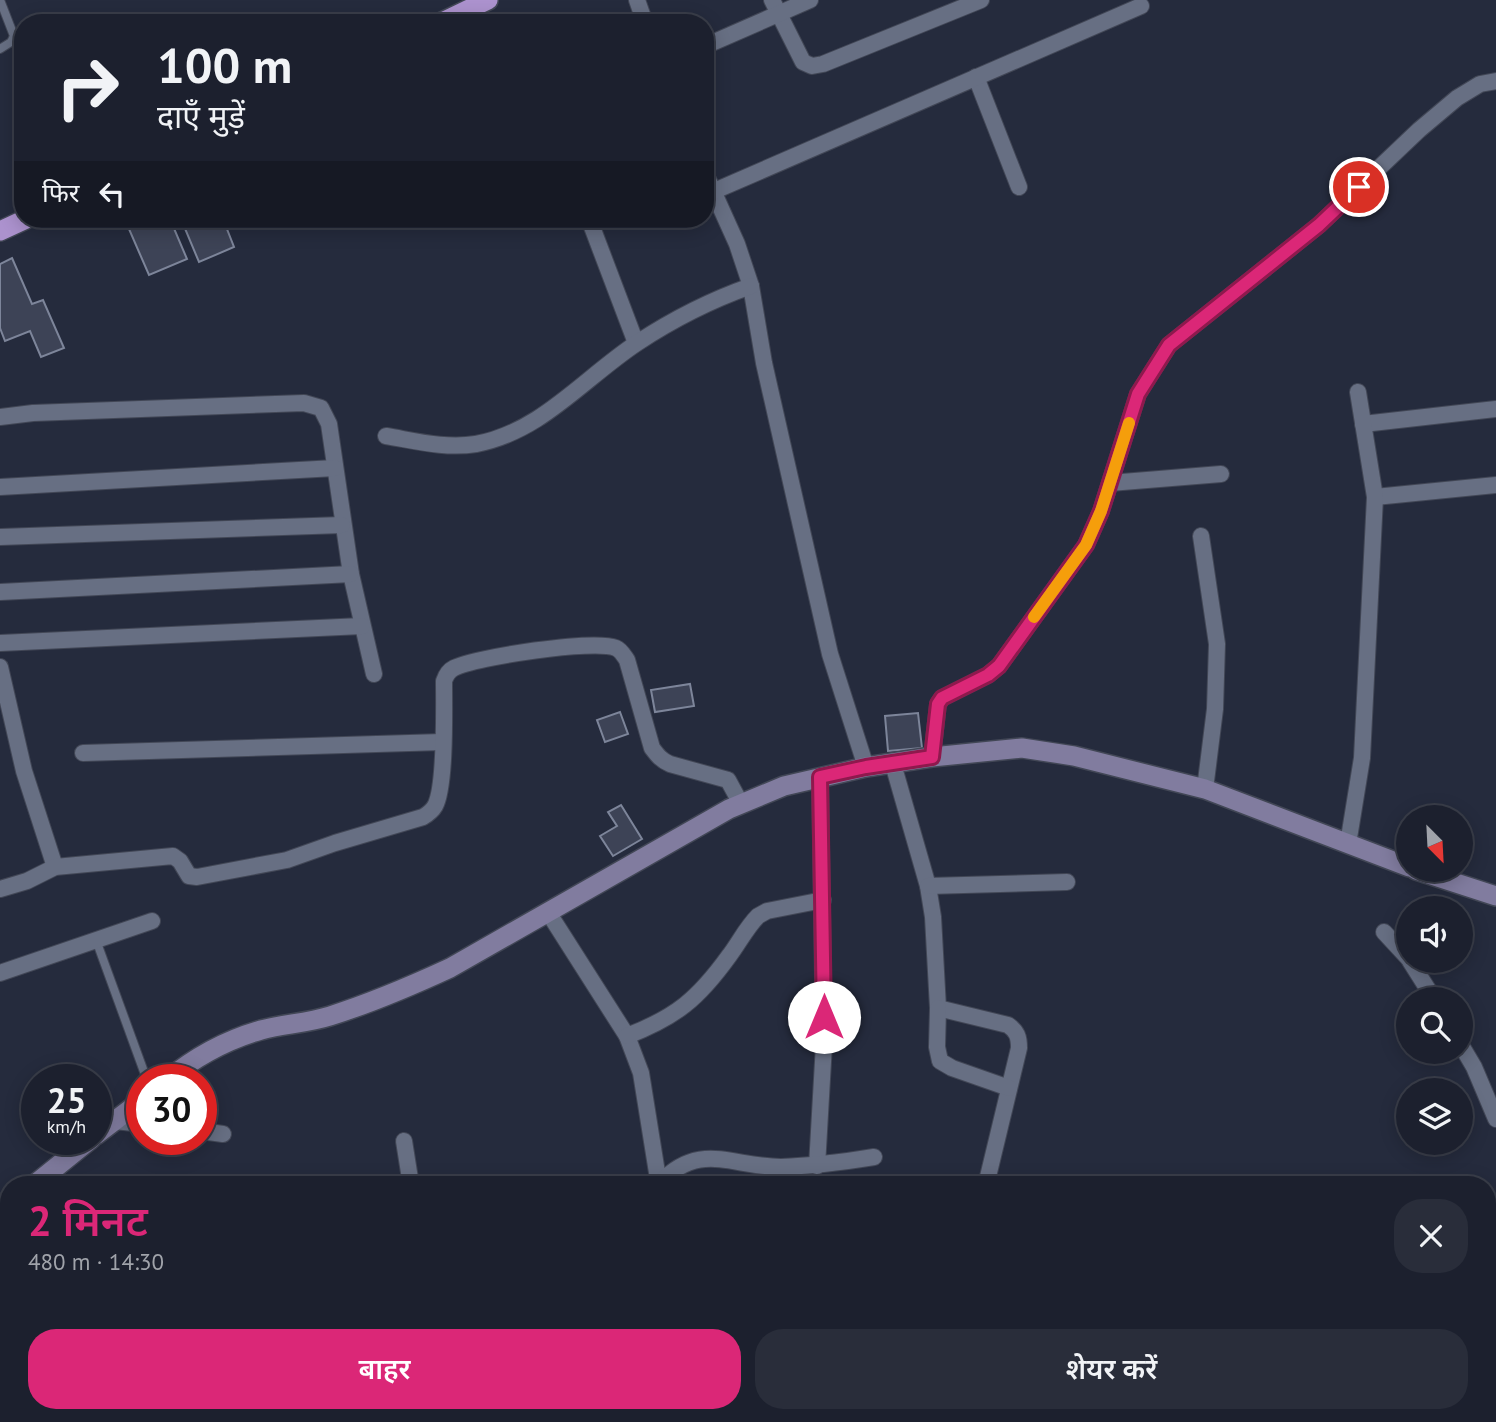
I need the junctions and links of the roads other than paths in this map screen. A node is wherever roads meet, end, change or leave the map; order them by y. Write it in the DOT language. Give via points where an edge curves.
graph roads {
  1 [pos="0,0"];
  2 [pos="488,0"];
  3 [pos="810,0"];
  4 [pos="981,0"];
  5 [pos="1141,6"];
  6 [pos="776,7"];
  7 [pos="459,14"];
  8 [pos="714,41"];
  9 [pos="0,48"];
  10 [pos="976,77"];
  11 [pos="1496,81"];
  12 [pos="1019,187"];
  13 [pos="714,191"];
  14 [pos="714,196"];
  15 [pos="592,228"];
  16 [pos="751,286"];
  17 [pos="636,344"];
  18 [pos="1358,392"];
  19 [pos="1496,409"];
  20 [pos="0,418"];
  21 [pos="1363,424"];
  22 [pos="386,436"];
  23 [pos="335,468"];
  24 [pos="1221,474"];
  25 [pos="1110,483"];
  26 [pos="1496,485"];
  27 [pos="0,487"];
  28 [pos="1375,497"];
  29 [pos="342,525"];
  30 [pos="1201,536"];
  31 [pos="0,537"];
  32 [pos="351,574"];
  33 [pos="0,592"];
  34 [pos="362,626"];
  35 [pos="0,643"];
  36 [pos="0,667"];
  37 [pos="374,674"];
  38 [pos="442,742"];
  39 [pos="83,752"];
  40 [pos="932,757"];
  41 [pos="893,764"];
  42 [pos="866,767"];
  43 [pos="820,777"];
  44 [pos="1205,789"];
  45 [pos="741,804"];
  46 [pos="1348,844"];
  47 [pos="1396,862"];
  48 [pos="55,867"];
  49 [pos="1067,882"];
  50 [pos="1453,882"];
  51 [pos="928,886"];
  52 [pos="0,889"];
  53 [pos="1496,896"];
  54 [pos="823,900"];
  55 [pos="548,912"];
  56 [pos="152,921"];
  57 [pos="1384,932"];
  58 [pos="96,940"];
  59 [pos="1396,945"];
  60 [pos="0,973"];
  61 [pos="938,1008"];
  62 [pos="627,1035"];
  63 [pos="141,1064"];
  64 [pos="186,1064"];
  65 [pos="1472,1064"];
  66 [pos="1009,1088"];
  67 [pos="126,1112"];
  68 [pos="1496,1119"];
  69 [pos="115,1121"];
  70 [pos="126,1122"];
  71 [pos="112,1123"];
  72 [pos="217,1133"];
  73 [pos="223,1134"];
  74 [pos="404,1141"];
  75 [pos="72,1155"];
  76 [pos="874,1157"];
  77 [pos="817,1166"];
  78 [pos="45,1176"];
  79 [pos="410,1176"];
  80 [pos="658,1176"];
  81 [pos="667,1176"];
  82 [pos="988,1176"];
  1 -- 9 [label="lane" via="13,36"];
  2 -- 7 [label="highway"];
  3 -- 6 [label="street"];
  4 -- 6 [label="street" via="812,66 803,62"];
  5 -- 10 [label="street"];
  6 -- 8 [label="street"];
  10 -- 12 [label="street"];
  10 -- 13 [label="street"];
  11 -- 25 [label="street" via="1480,84 1457,98 1319,225 1169,345 1138,394"];
  14 -- 16 [label="street"];
  15 -- 17 [label="street"];
  16 -- 17 [label="street" via="715,299"];
  16 -- 42 [label="street" via="830,654"];
  17 -- 22 [label="street" via="548,412 509,434 463,446"];
  18 -- 21 [label="street"];
  19 -- 21 [label="street"];
  20 -- 23 [label="street" via="33,413 314,405 329,425"];
  21 -- 28 [label="street"];
  23 -- 27 [label="street"];
  23 -- 29 [label="street"];
  24 -- 25 [label="street"];
  25 -- 40 [label="street" via="1086,545 999,666 938,704"];
  26 -- 28 [label="street"];
  28 -- 46 [label="street" via="1362,758"];
  29 -- 31 [label="street"];
  29 -- 32 [label="street"];
  30 -- 44 [label="street" via="1217,644"];
  32 -- 33 [label="street"];
  32 -- 34 [label="street"];
  34 -- 35 [label="street"];
  34 -- 37 [label="street"];
  36 -- 48 [label="street" via="24,771"];
  38 -- 39 [label="street"];
  38 -- 45 [label="street" via="444,681 453,669 561,646 615,648 626,660 657,755 670,764 728,780"];
  38 -- 48 [label="street" via="439,796 423,817 287,860 197,877 189,876 173,856"];
  40 -- 41 [label="main road"];
  40 -- 44 [label="main road" via="1022,748 1074,756"];
  41 -- 42 [label="main road"];
  41 -- 51 [label="street"];
  42 -- 43 [label="main road"];
  43 -- 45 [label="main road"];
  43 -- 54 [label="street"];
  44 -- 46 [label="main road"];
  45 -- 55 [label="main road"];
  46 -- 47 [label="main road"];
  48 -- 52 [label="street"];
  49 -- 51 [label="street"];
  50 -- 53 [label="main road"];
  51 -- 61 [label="street"];
  54 -- 62 [label="street" via="758,916 714,977 676,1014"];
  54 -- 77 [label="street" via="824,1044"];
  55 -- 62 [label="street"];
  55 -- 64 [label="main road" via="419,983 328,1017 261,1030"];
  56 -- 58 [label="street"];
  57 -- 59 [label="street"];
  58 -- 60 [label="street"];
  58 -- 63 [label="lane"];
  61 -- 66 [label="street" via="940,1061"];
  61 -- 66 [label="street" via="1014,1028 1019,1048"];
  62 -- 80 [label="street" via="641,1073"];
  65 -- 68 [label="street"];
  66 -- 82 [label="street"];
  67 -- 69 [label="main road"];
  69 -- 70 [label="street"];
  69 -- 71 [label="main road"];
  72 -- 73 [label="street"];
  74 -- 79 [label="street"];
  75 -- 78 [label="main road"];
  76 -- 77 [label="street"];
  77 -- 81 [label="street" via="777,1167 705,1158"];
}
